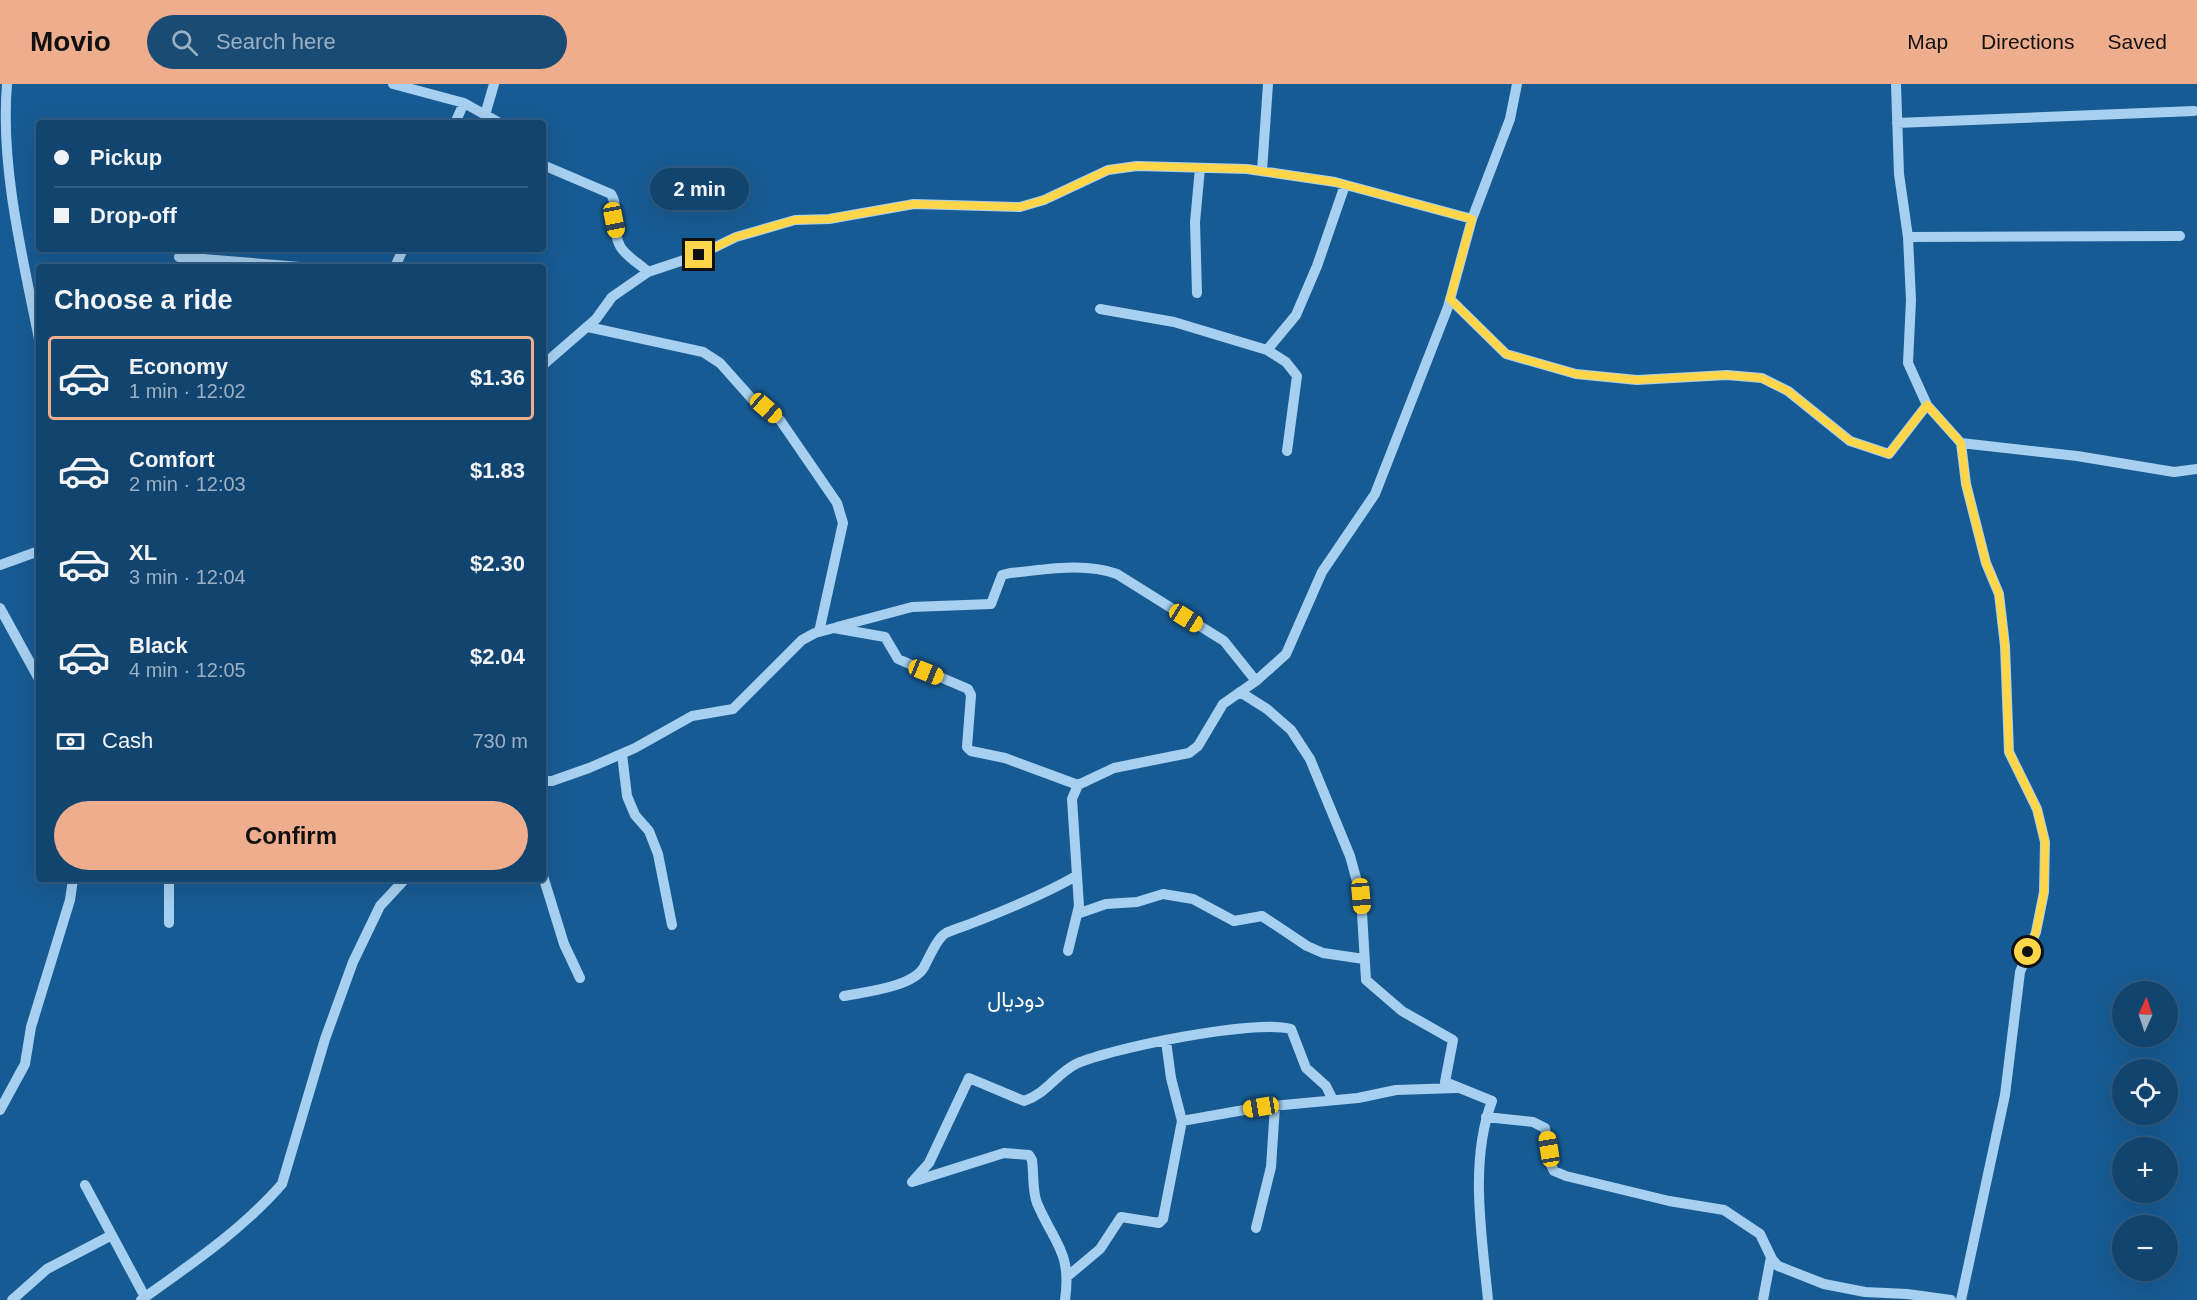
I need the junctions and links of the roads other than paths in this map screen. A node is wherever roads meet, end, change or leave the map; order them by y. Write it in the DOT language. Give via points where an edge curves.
graph roads {
  1 [pos="7,84"];
  2 [pos="393,84"];
  3 [pos="494,84"];
  4 [pos="1268,84"];
  5 [pos="1516,84"];
  6 [pos="1896,84"];
  7 [pos="464,103"];
  8 [pos="2194,111"];
  9 [pos="485,115"];
  10 [pos="456,120"];
  11 [pos="494,120"];
  12 [pos="1897,123"];
  13 [pos="546,166"];
  14 [pos="1200,168"];
  15 [pos="1262,171"];
  16 [pos="1346,185"];
  17 [pos="1472,219"];
  18 [pos="2180,236"];
  19 [pos="1908,237"];
  20 [pos="179,257"];
  21 [pos="264,264"];
  22 [pos="648,272"];
  23 [pos="1197,293"];
  24 [pos="1450,299"];
  25 [pos="1100,309"];
  26 [pos="36,325"];
  27 [pos="588,327"];
  28 [pos="1267,350"];
  29 [pos="546,362"];
  30 [pos="1927,405"];
  31 [pos="1961,443"];
  32 [pos="1287,450"];
  33 [pos="2197,469"];
  34 [pos="36,552"];
  35 [pos="0,566"];
  36 [pos="0,608"];
  37 [pos="834,628"];
  38 [pos="819,632"];
  39 [pos="36,674"];
  40 [pos="1256,681"];
  41 [pos="1240,692"];
  42 [pos="622,754"];
  43 [pos="546,780"];
  44 [pos="1078,785"];
  45 [pos="1076,876"];
  46 [pos="72,882"];
  47 [pos="169,882"];
  48 [pos="402,882"];
  49 [pos="545,882"];
  50 [pos="1077,914"];
  51 [pos="170,923"];
  52 [pos="672,925"];
  53 [pos="1068,951"];
  54 [pos="1364,959"];
  55 [pos="580,978"];
  56 [pos="844,996"];
  57 [pos="1166,1041"];
  58 [pos="1457,1088"];
  59 [pos="1333,1100"];
  60 [pos="1275,1106"];
  61 [pos="0,1110"];
  62 [pos="1486,1117"];
  63 [pos="1182,1121"];
  64 [pos="85,1185"];
  65 [pos="1256,1228"];
  66 [pos="110,1236"];
  67 [pos="1771,1257"];
  68 [pos="1069,1275"];
  69 [pos="143,1299"];
  70 [pos="12,1300"];
  71 [pos="1065,1300"];
  72 [pos="1488,1300"];
  73 [pos="1763,1300"];
  74 [pos="1951,1300"];
  75 [pos="1961,1300"];
  1 -- 26 [label="street" via="6,138 20,249"];
  2 -- 7 [label="street"];
  3 -- 9 [label="street"];
  4 -- 15 [label="street"];
  5 -- 17 [label="street" via="1510,119"];
  6 -- 12 [label="street"];
  7 -- 9 [label="street"];
  7 -- 10 [label="street"];
  8 -- 12 [label="street"];
  9 -- 11 [label="street"];
  12 -- 19 [label="street"];
  13 -- 22 [label="street" via="611,194 618,243"];
  14 -- 15 [label="street"];
  14 -- 22 [label="street" via="1137,166 1108,170 1020,207 914,204 829,219 795,220 736,237 699,255"];
  14 -- 23 [label="street" via="1195,222"];
  15 -- 16 [label="street"];
  16 -- 17 [label="street"];
  16 -- 28 [label="street" via="1296,315"];
  17 -- 24 [label="street"];
  18 -- 19 [label="street"];
  19 -- 30 [label="street" via="1908,363"];
  20 -- 21 [label="street"];
  22 -- 27 [label="street" via="612,297"];
  24 -- 30 [label="street" via="1506,354 1576,374 1637,380 1726,375 1761,378 1788,391 1850,441 1889,454"];
  24 -- 40 [label="street" via="1375,494 1322,572 1286,654"];
  25 -- 28 [label="street" via="1174,322"];
  27 -- 29 [label="street"];
  27 -- 38 [label="street" via="704,352 720,363 752,399 780,420 837,502 843,523"];
  28 -- 32 [label="street" via="1286,362 1297,376"];
  30 -- 31 [label="street"];
  31 -- 33 [label="street" via="2174,472"];
  31 -- 75 [label="street" via="1966,484 1986,563 1999,594 2009,752 2037,809 2045,842 2044,892 2036,932 2020,972 2005,1095"];
  34 -- 35 [label="street"];
  36 -- 39 [label="street"];
  37 -- 38 [label="street"];
  37 -- 40 [label="street" via="912,607 992,604 1002,576 1010,573 1102,569 1117,574 1224,641"];
  37 -- 44 [label="street" via="885,638 898,659 968,689 970,751 1005,758"];
  38 -- 42 [label="street" via="802,640 733,709 692,716"];
  40 -- 41 [label="street"];
  41 -- 44 [label="street" via="1223,704 1198,746 1189,753 1114,768"];
  41 -- 54 [label="street" via="1291,730 1310,759 1350,856 1361,896"];
  42 -- 43 [label="street" via="571,775"];
  42 -- 52 [label="street" via="627,796 658,854"];
  44 -- 45 [label="street" via="1072,800"];
  45 -- 50 [label="street"];
  45 -- 56 [label="street" via="1024,903 946,933 930,952 924,969 908,979 885,989"];
  46 -- 61 [label="street" via="31,1027 25,1064"];
  47 -- 51 [label="street"];
  48 -- 69 [label="street" via="380,906 353,962 325,1039 282,1184 266,1203 208,1251"];
  49 -- 55 [label="street" via="564,944"];
  50 -- 53 [label="street"];
  50 -- 54 [label="street" via="1106,904 1174,895 1193,899 1234,921 1262,916 1306,946 1323,953"];
  54 -- 58 [label="street" via="1366,980 1373,988 1402,1011 1453,1040 1445,1082"];
  57 -- 59 [label="street" via="1200,1032 1291,1029 1306,1068 1326,1086"];
  57 -- 63 [label="street"];
  57 -- 68 [label="street" via="1075,1065 1048,1089 1024,1101 969,1078 928,1163 912,1182 1004,1153 1029,1155 1036,1201 1063,1254"];
  58 -- 59 [label="street" via="1396,1090"];
  58 -- 62 [label="street" via="1492,1101"];
  59 -- 60 [label="street"];
  60 -- 63 [label="street"];
  60 -- 65 [label="street" via="1271,1167"];
  62 -- 67 [label="street" via="1533,1122 1545,1128 1550,1162 1554,1171 1566,1176 1724,1210 1760,1234"];
  62 -- 72 [label="street" via="1480,1162"];
  63 -- 68 [label="street" via="1163,1219 1160,1223 1121,1217 1100,1249"];
  64 -- 66 [label="street"];
  66 -- 69 [label="street"];
  66 -- 70 [label="street" via="47,1269"];
  67 -- 73 [label="street"];
  67 -- 74 [label="street" via="1779,1266 1824,1284"];
  68 -- 71 [label="street"];
}
